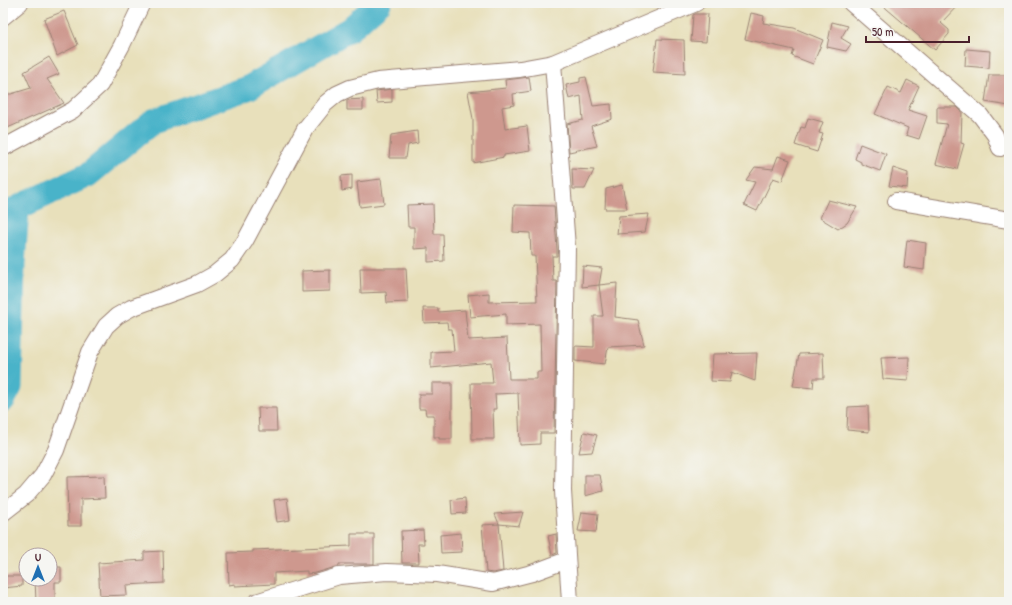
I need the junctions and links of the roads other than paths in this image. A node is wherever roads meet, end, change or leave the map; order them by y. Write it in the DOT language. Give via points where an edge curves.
graph roads {
  1 [pos="20,3"];
  2 [pos="142,3"];
  3 [pos="696,3"];
  4 [pos="851,3"];
  5 [pos="3,17"];
  6 [pos="552,63"];
  7 [pos="3,148"];
  8 [pos="1000,148"];
  9 [pos="896,201"];
  10 [pos="1009,220"];
  11 [pos="3,513"];
  12 [pos="567,560"];
  13 [pos="256,602"];
  14 [pos="570,602"];
  1 -- 5 [label="street"];
  2 -- 7 [label="street" via="100,85 73,110"];
  3 -- 6 [label="street"];
  4 -- 8 [label="street" via="980,116 995,135"];
  6 -- 11 [label="street" via="520,69 378,81 350,88 325,104 305,129 245,241 232,260 215,274 196,284 131,308 106,326 90,352 56,450 43,475 26,495"];
  6 -- 12 [label="street" via="567,247 563,478"];
  9 -- 10 [label="street"];
  12 -- 13 [label="street" via="493,583 437,574 377,572 339,576"];
  12 -- 14 [label="street"];
}
